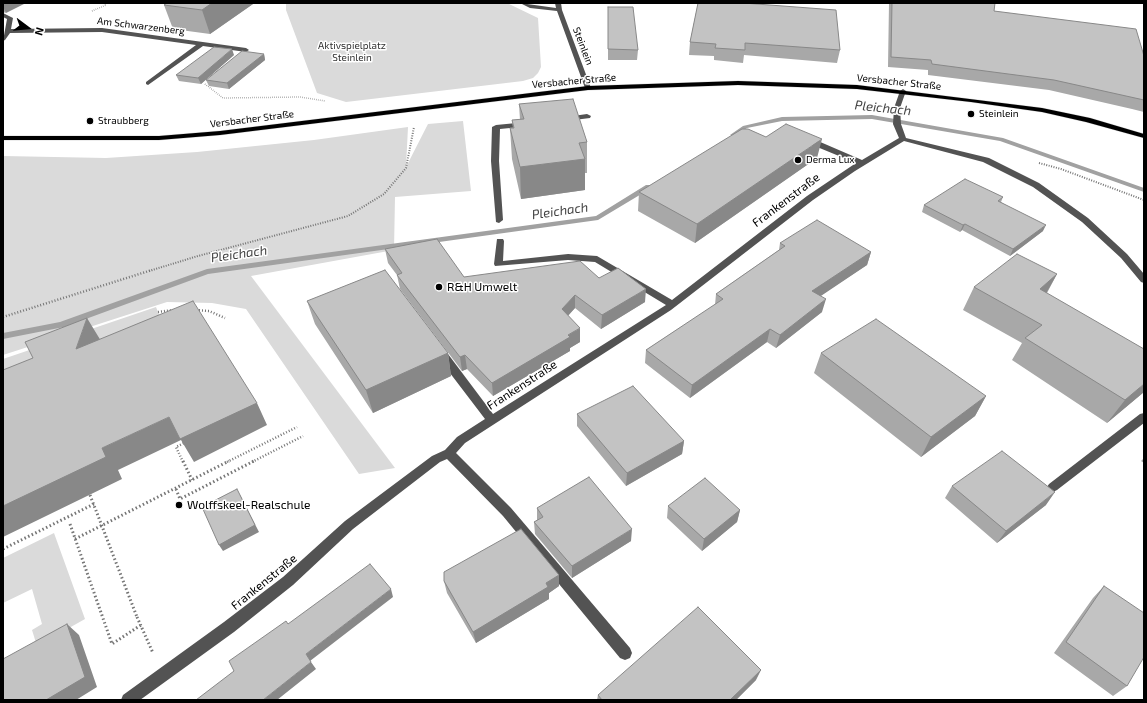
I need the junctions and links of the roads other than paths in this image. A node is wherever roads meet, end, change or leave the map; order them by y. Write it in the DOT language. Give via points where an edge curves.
graph roads {
  1 [pos="524,3"];
  2 [pos="558,6"];
  3 [pos="3,15"];
  4 [pos="8,31"];
  5 [pos="3,39"];
  6 [pos="201,44"];
  7 [pos="240,55"];
  8 [pos="148,83"];
  9 [pos="588,88"];
  10 [pos="903,91"];
  11 [pos="587,116"];
  12 [pos="557,120"];
  13 [pos="534,123"];
  14 [pos="1144,136"];
  15 [pos="3,138"];
  16 [pos="803,138"];
  17 [pos="903,139"];
  18 [pos="862,163"];
  19 [pos="499,220"];
  20 [pos="500,241"];
  21 [pos="1144,280"];
  22 [pos="672,304"];
  23 [pos="435,344"];
  24 [pos="1144,417"];
  25 [pos="492,420"];
  26 [pos="449,453"];
  27 [pos="1053,487"];
  28 [pos="625,653"];
  29 [pos="128,700"];
  1 -- 2 [label="street, Steinlein" via="530,6"];
  2 -- 9 [label="street, Steinlein"];
  3 -- 4 [label="street" via="10,18"];
  4 -- 5 [label="street"];
  4 -- 6 [label="street, Am Schwarzenberg" via="102,30"];
  6 -- 7 [label="street, Am Schwarzenberg" via="246,50"];
  6 -- 8 [label="street"];
  9 -- 10 [label="main road, Versbacher Straße" via="738,83"];
  9 -- 15 [label="main road, Versbacher Straße" via="220,134 160,138"];
  10 -- 14 [label="main road, Versbacher Straße" via="1042,110"];
  10 -- 17 [label="street" via="897,108 897,124"];
  11 -- 12 [label="street"];
  13 -- 19 [label="street" via="496,127 495,161"];
  16 -- 18 [label="street"];
  17 -- 18 [label="street, Frankenstraße"];
  17 -- 21 [label="street" via="986,160 1036,185 1085,220 1124,256"];
  18 -- 22 [label="street, Frankenstraße" via="810,198"];
  20 -- 22 [label="street" via="498,264 582,256 598,259"];
  22 -- 25 [label="street, Frankenstraße"];
  23 -- 25 [label="street"];
  24 -- 27 [label="street"];
  25 -- 26 [label="street, Frankenstraße" via="461,440"];
  26 -- 28 [label="street" via="507,512"];
  26 -- 29 [label="street, Frankenstraße" via="436,459 349,525 288,581"];
}
